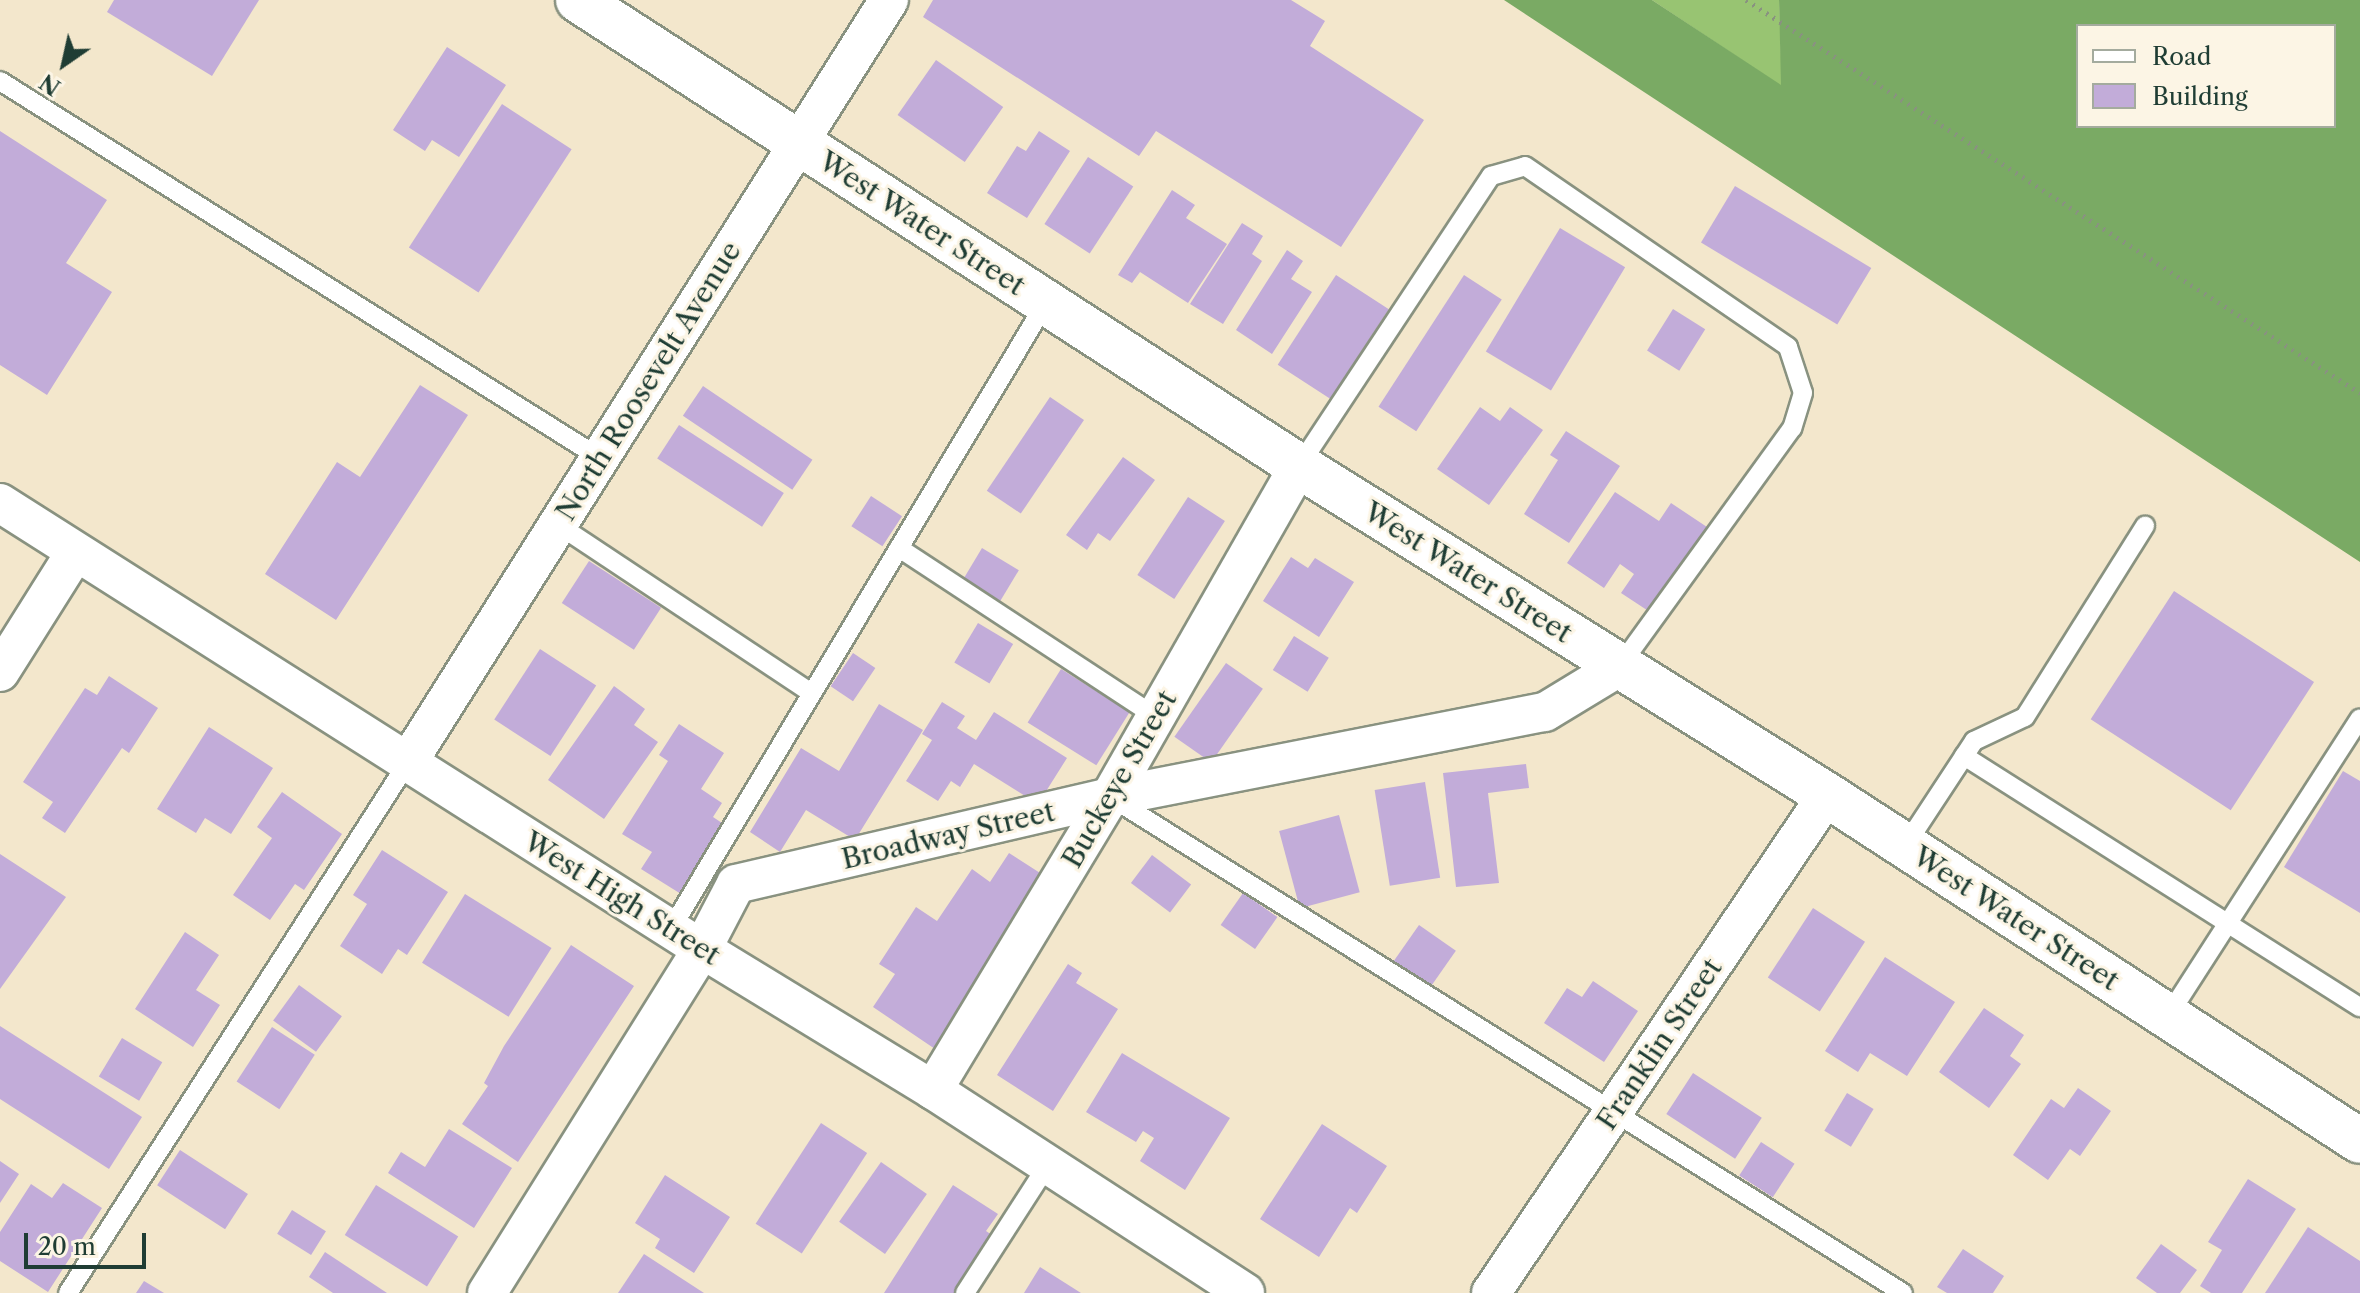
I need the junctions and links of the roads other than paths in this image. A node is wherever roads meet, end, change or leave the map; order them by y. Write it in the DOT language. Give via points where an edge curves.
graph roads {
  1 [pos="578,0"];
  2 [pos="889,0"];
  3 [pos="0,81"];
  4 [pos="799,143"];
  5 [pos="1045,304"];
  6 [pos="600,458"];
  7 [pos="1299,466"];
  8 [pos="0,503"];
  9 [pos="557,524"];
  10 [pos="2145,526"];
  11 [pos="899,548"];
  12 [pos="75,553"];
  13 [pos="1619,667"];
  14 [pos="0,672"];
  15 [pos="811,693"];
  16 [pos="1156,717"];
  17 [pos="2360,718"];
  18 [pos="1964,756"];
  19 [pos="408,762"];
  20 [pos="1827,795"];
  21 [pos="1110,797"];
  22 [pos="1905,846"];
  23 [pos="2228,922"];
  24 [pos="686,939"];
  25 [pos="2360,1007"];
  26 [pos="2168,1016"];
  27 [pos="933,1090"];
  28 [pos="1615,1109"];
  29 [pos="2360,1141"];
  30 [pos="1048,1164"];
  31 [pos="68,1293"];
  32 [pos="487,1293"];
  33 [pos="965,1293"];
  34 [pos="1245,1293"];
  35 [pos="1491,1293"];
  36 [pos="1903,1293"];
  1 -- 4 [label="main road, West Water Street"];
  2 -- 4 [label="street, North Roosevelt Avenue"];
  3 -- 6 [label="lane"];
  4 -- 5 [label="main road, West Water Street"];
  4 -- 6 [label="street, North Roosevelt Avenue"];
  5 -- 7 [label="main road, West Water Street"];
  5 -- 11 [label="lane"];
  6 -- 9 [label="street, North Roosevelt Avenue"];
  7 -- 13 [label="main road, West Water Street"];
  7 -- 13 [label="lane" via="1491,176 1525,166 1788,347 1803,393 1792,428"];
  7 -- 16 [label="street, Buckeye Street"];
  8 -- 12 [label="street, West High Street"];
  9 -- 15 [label="lane"];
  9 -- 19 [label="street, North Roosevelt Avenue"];
  10 -- 18 [label="lane" via="2025,717 1974,741"];
  11 -- 15 [label="lane"];
  11 -- 16 [label="lane"];
  12 -- 14 [label="street"];
  12 -- 19 [label="street, West High Street"];
  13 -- 20 [label="main road, West Water Street"];
  13 -- 21 [label="street, Broadway Street" via="1545,712"];
  15 -- 24 [label="lane"];
  16 -- 21 [label="street, Buckeye Street"];
  17 -- 23 [label="lane"];
  18 -- 22 [label="lane"];
  18 -- 23 [label="lane"];
  19 -- 24 [label="street, West High Street"];
  19 -- 31 [label="lane"];
  20 -- 22 [label="main road, West Water Street"];
  20 -- 28 [label="street, Franklin Street"];
  21 -- 24 [label="street, Broadway Street" via="736,884"];
  21 -- 27 [label="street, Buckeye Street"];
  21 -- 28 [label="lane"];
  22 -- 26 [label="main road, West Water Street"];
  23 -- 25 [label="lane"];
  23 -- 26 [label="lane"];
  24 -- 27 [label="street, West High Street"];
  24 -- 32 [label="street, Broadway Street"];
  26 -- 29 [label="main road, West Water Street"];
  27 -- 30 [label="street, West High Street"];
  28 -- 35 [label="street, Franklin Street"];
  28 -- 36 [label="lane"];
  30 -- 33 [label="lane"];
  30 -- 34 [label="street, West High Street"];
}
